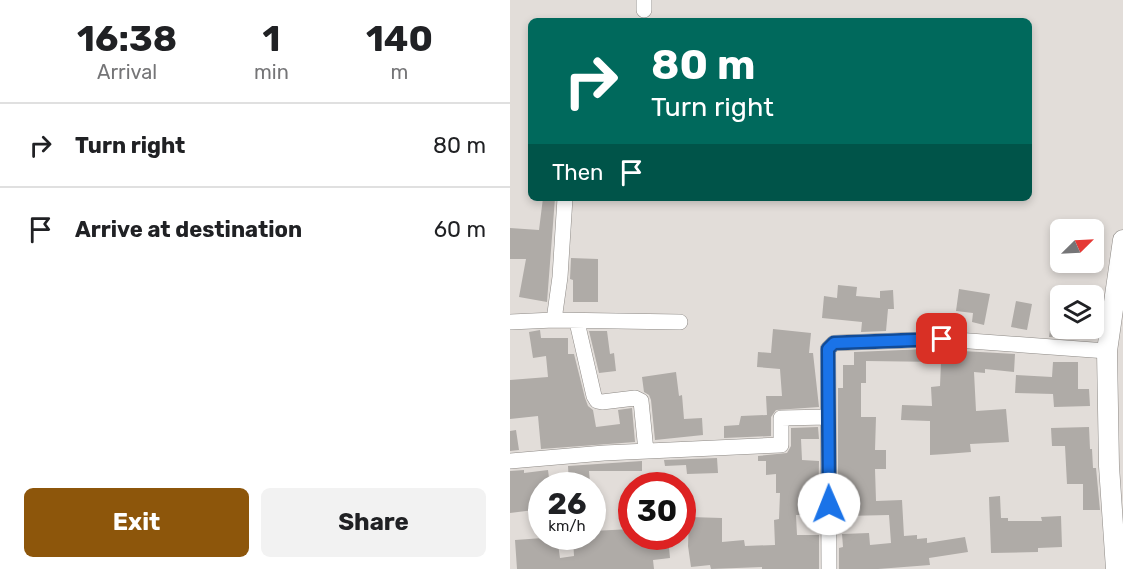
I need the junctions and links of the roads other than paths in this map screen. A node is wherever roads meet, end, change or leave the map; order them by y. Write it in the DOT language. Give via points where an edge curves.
graph roads {
  1 [pos="565,201"];
  2 [pos="1123,240"];
  3 [pos="554,320"];
  4 [pos="510,322"];
  5 [pos="577,322"];
  6 [pos="680,322"];
  7 [pos="1107,351"];
  8 [pos="828,417"];
  9 [pos="646,451"];
  10 [pos="510,460"];
  11 [pos="1118,562"];
  12 [pos="829,569"];
  1 -- 3 [label="street"];
  2 -- 7 [label="street"];
  3 -- 4 [label="street"];
  3 -- 5 [label="street"];
  5 -- 6 [label="street"];
  5 -- 9 [label="street" via="594,396 603,402 635,398 641,401"];
  7 -- 8 [label="street" via="942,339 834,343 828,349"];
  7 -- 11 [label="street" via="1109,466"];
  8 -- 9 [label="street" via="781,418 780,445"];
  8 -- 12 [label="street"];
  9 -- 10 [label="street"];
}
